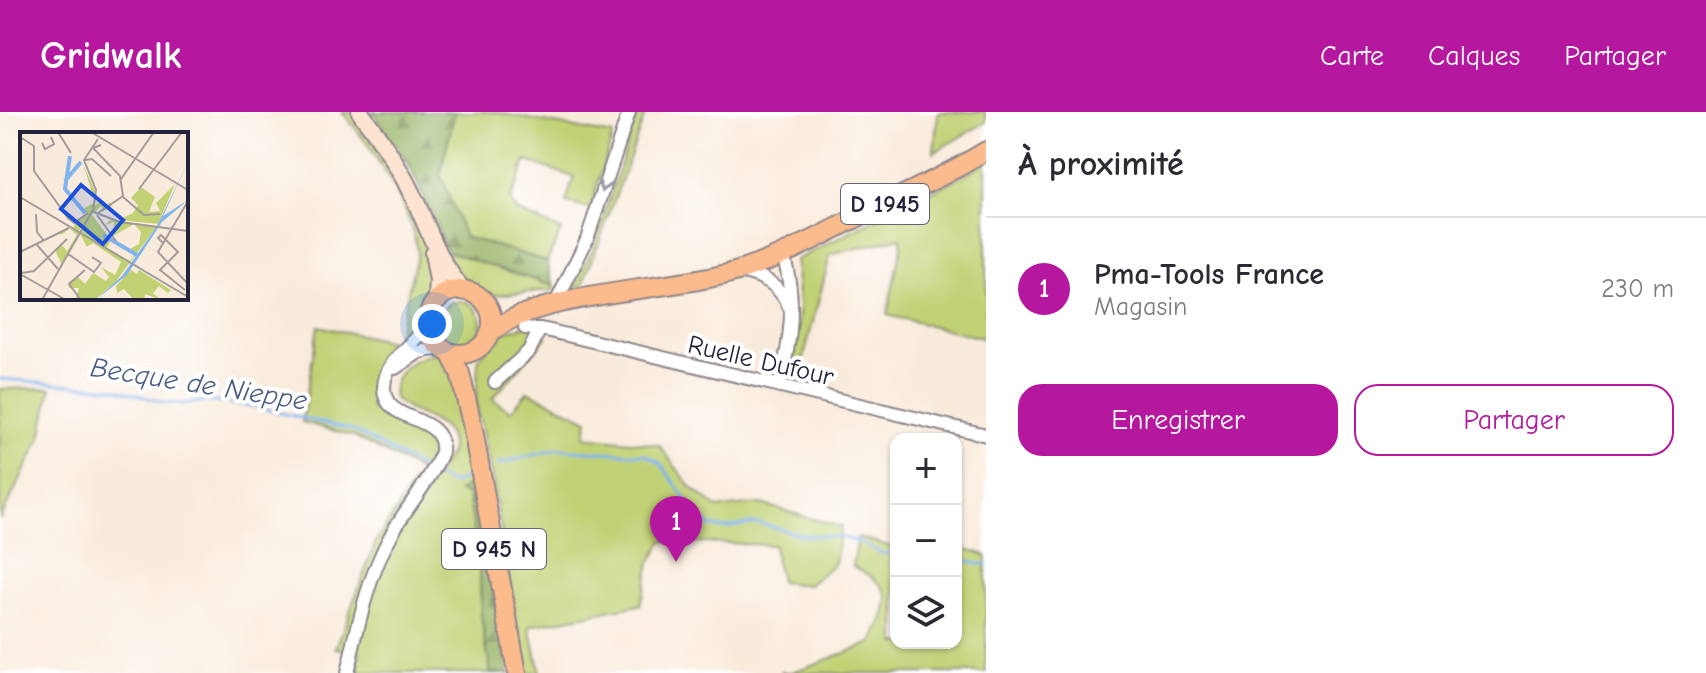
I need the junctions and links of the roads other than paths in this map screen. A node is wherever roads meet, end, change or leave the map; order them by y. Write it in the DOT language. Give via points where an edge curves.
graph roads {
  1 [pos="360,112"];
  2 [pos="629,112"];
  3 [pos="986,151"];
  4 [pos="431,240"];
  5 [pos="783,254"];
  6 [pos="739,271"];
  7 [pos="463,290"];
  8 [pos="437,298"];
  9 [pos="485,301"];
  10 [pos="555,305"];
  11 [pos="792,310"];
  12 [pos="427,325"];
  13 [pos="525,328"];
  14 [pos="540,329"];
  15 [pos="484,341"];
  16 [pos="445,350"];
  17 [pos="385,380"];
  18 [pos="495,382"];
  19 [pos="779,386"];
  20 [pos="472,424"];
  21 [pos="986,435"];
  22 [pos="347,673"];
  23 [pos="517,673"];
  1 -- 4 [label="main road" via="395,162"];
  2 -- 10 [label="street, one-way" via="587,239"];
  3 -- 5 [label="main road, D 1945"];
  4 -- 7 [label="main road"];
  4 -- 8 [label="main road"];
  5 -- 6 [label="main road, D 1945"];
  5 -- 11 [label="street"];
  6 -- 10 [label="main road, D 1945"];
  6 -- 11 [label="street" via="776,285"];
  7 -- 8 [label="main road"];
  7 -- 9 [label="main road"];
  8 -- 12 [label="main road"];
  9 -- 10 [label="main road, D 1945"];
  9 -- 15 [label="main road" via="491,315"];
  10 -- 15 [label="main road, D 1945" via="510,319"];
  11 -- 19 [label="street"];
  12 -- 16 [label="main road" via="432,339"];
  12 -- 17 [label="street" via="395,360"];
  13 -- 14 [label="street, Ruelle Dufour"];
  14 -- 18 [label="street" via="533,347"];
  14 -- 19 [label="street, Ruelle Dufour"];
  15 -- 16 [label="main road" via="465,354"];
  15 -- 20 [label="main road, D 945 N" via="473,367"];
  16 -- 17 [label="street" via="425,350 405,360"];
  16 -- 20 [label="main road, D 945 N" via="460,373"];
  17 -- 22 [label="street" via="385,394 394,408 428,423 442,447 375,569"];
  19 -- 21 [label="street, Ruelle Dufour"];
  20 -- 23 [label="main road, D 945 N"];
}
